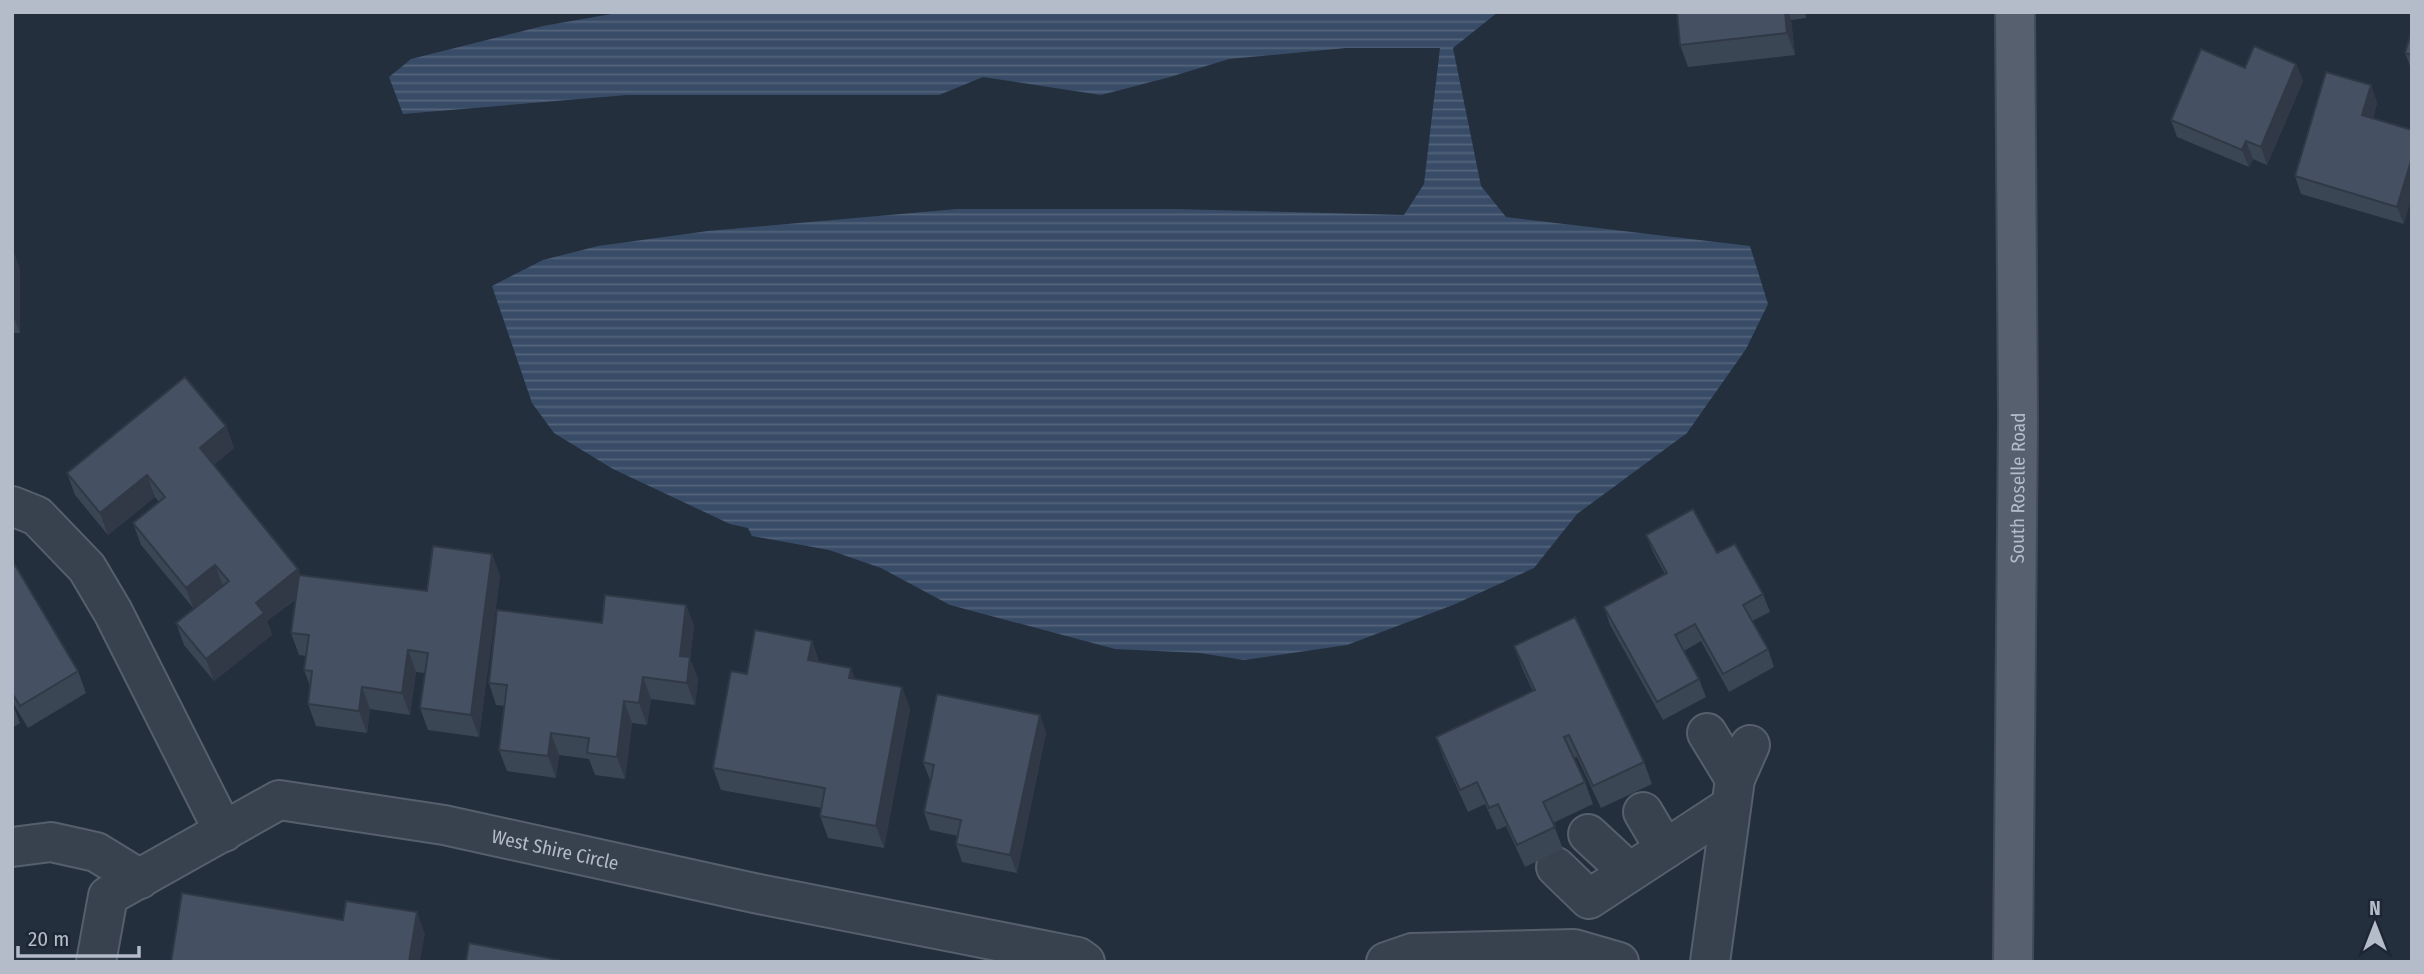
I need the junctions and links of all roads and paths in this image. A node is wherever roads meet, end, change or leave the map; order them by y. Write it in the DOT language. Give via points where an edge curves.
graph roads {
  1 [pos="2015,12"];
  2 [pos="12,506"];
  3 [pos="1707,733"];
  4 [pos="1739,776"];
  5 [pos="1643,812"];
  6 [pos="224,832"];
  7 [pos="1588,834"];
  8 [pos="12,847"];
  9 [pos="1665,849"];
  10 [pos="1556,867"];
  11 [pos="1629,872"];
  12 [pos="140,879"];
  13 [pos="96,962"];
  14 [pos="1085,962"];
  15 [pos="1386,962"];
  16 [pos="1619,962"];
  17 [pos="1710,962"];
  18 [pos="2012,962"];
  1 -- 18 [label="main road, South Roselle Road" via="2018,419"];
  2 -- 6 [label="street" via="37,516 87,568"];
  3 -- 4 [label="street"];
  4 -- 9 [label="street"];
  4 -- 17 [label="street"];
  5 -- 9 [label="street"];
  6 -- 12 [label="street, West Shire Circle"];
  6 -- 14 [label="street, West Shire Circle" via="279,800 416,821"];
  7 -- 11 [label="street"];
  8 -- 12 [label="street" via="51,842 96,852"];
  9 -- 11 [label="street"];
  10 -- 11 [label="street" via="1589,899"];
  12 -- 13 [label="street, West Shire Circle" via="108,896"];
  15 -- 16 [label="street" via="1412,953 1574,948"];
}
